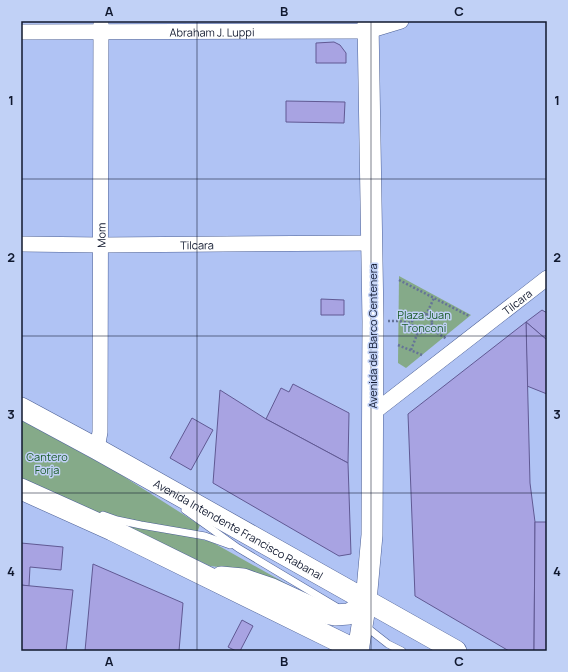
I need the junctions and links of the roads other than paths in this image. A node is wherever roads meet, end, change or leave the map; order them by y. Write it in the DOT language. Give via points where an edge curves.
graph roads {
  1 [pos="401,21"];
  2 [pos="368,26"];
  3 [pos="101,27"];
  4 [pos="21,32"];
  5 [pos="372,243"];
  6 [pos="21,244"];
  7 [pos="101,245"];
  8 [pos="547,278"];
  9 [pos="21,408"];
  10 [pos="373,414"];
  11 [pos="105,453"];
  12 [pos="21,486"];
  13 [pos="21,489"];
  14 [pos="169,498"];
  15 [pos="77,506"];
  16 [pos="182,507"];
  17 [pos="97,513"];
  18 [pos="238,548"];
  19 [pos="205,575"];
  20 [pos="366,601"];
  21 [pos="355,619"];
  22 [pos="358,651"];
  23 [pos="402,651"];
  24 [pos="456,651"];
  1 -- 2 [label="street, Abraham J. Luppi"];
  2 -- 3 [label="street, Abraham J. Luppi"];
  2 -- 5 [label="main road, Avenida del Barco Centenera"];
  3 -- 4 [label="street, Abraham J. Luppi"];
  3 -- 7 [label="street, Mom"];
  5 -- 7 [label="street, Tilcara"];
  5 -- 10 [label="main road, Avenida del Barco Centenera"];
  6 -- 7 [label="street, Tilcara"];
  7 -- 11 [label="street, Mom" via="100,432"];
  8 -- 10 [label="street, Tilcara"];
  9 -- 11 [label="main road, Avenida Intendente Francisco Rabanal"];
  10 -- 20 [label="main road, Avenida del Barco Centenera" via="372,535"];
  11 -- 14 [label="lane"];
  11 -- 20 [label="main road, Avenida Intendente Francisco Rabanal"];
  12 -- 15 [label="lane"];
  13 -- 19 [label="main road"];
  16 -- 18 [label="lane"];
  17 -- 18 [label="lane" via="117,520 205,536"];
  18 -- 21 [label="lane"];
  19 -- 21 [label="main road" via="243,579 272,589 324,613"];
  19 -- 22 [label="main road"];
  20 -- 21 [label="main road, Avenida del Barco Centenera"];
  20 -- 24 [label="main road, Avenida Intendente Francisco Rabanal"];
  21 -- 22 [label="main road, Avenida del Barco Centenera"];
  21 -- 23 [label="lane" via="388,644"];
}
